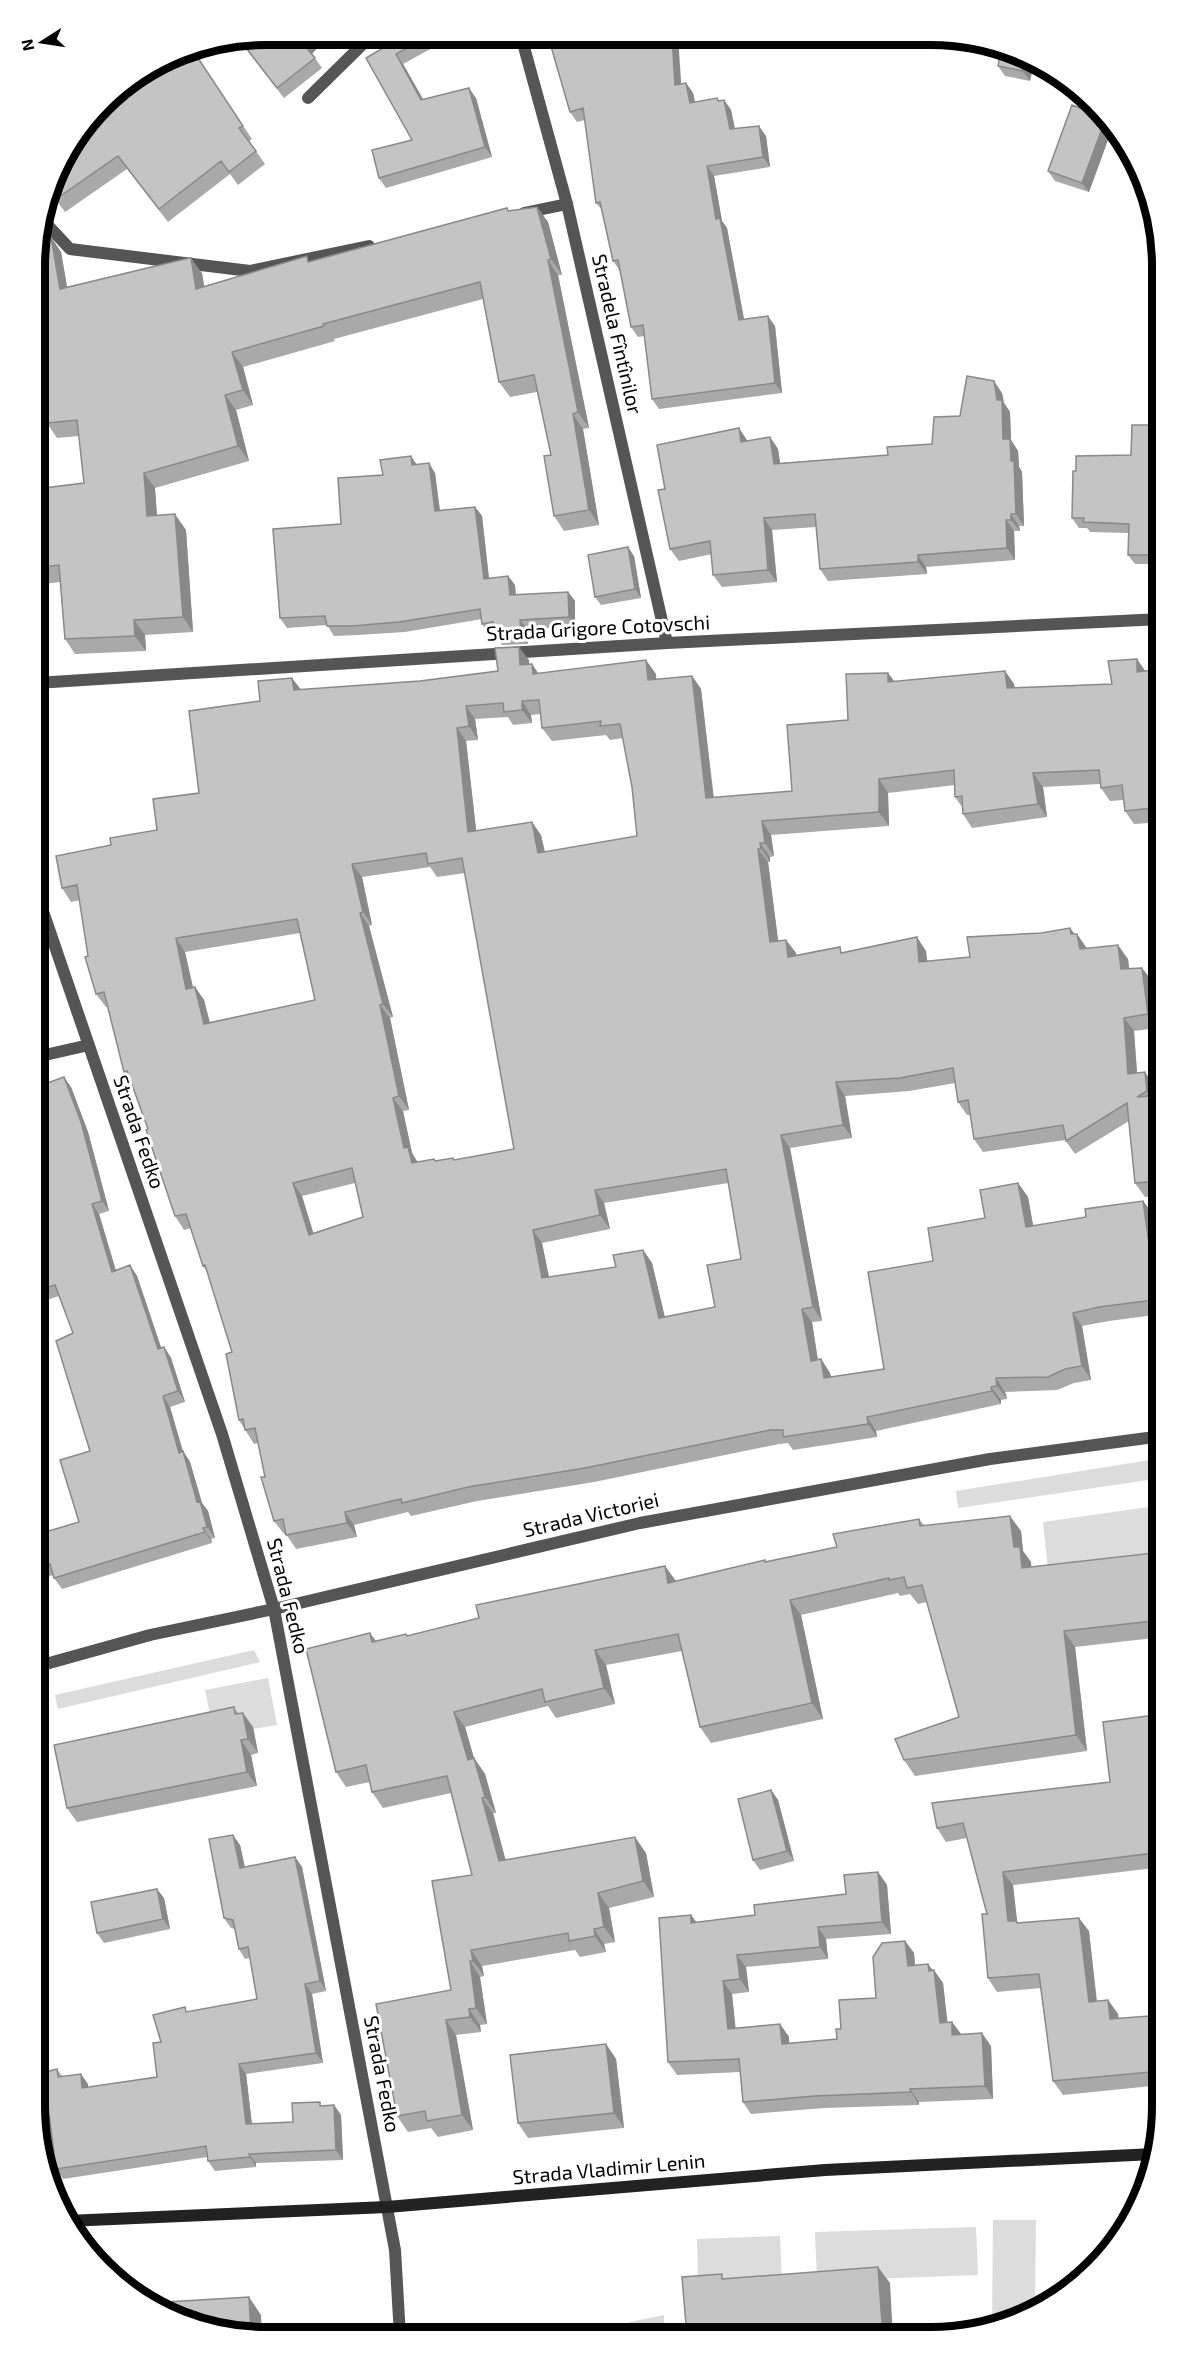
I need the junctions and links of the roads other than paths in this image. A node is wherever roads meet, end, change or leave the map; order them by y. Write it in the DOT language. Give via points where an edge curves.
graph roads {
  1 [pos="362,45"];
  2 [pos="523,45"];
  3 [pos="308,98"];
  4 [pos="567,204"];
  5 [pos="508,216"];
  6 [pos="49,226"];
  7 [pos="379,244"];
  8 [pos="1152,619"];
  9 [pos="668,643"];
  10 [pos="45,682"];
  11 [pos="45,917"];
  12 [pos="89,1045"];
  13 [pos="45,1055"];
  14 [pos="1152,1437"];
  15 [pos="274,1609"];
  16 [pos="45,1664"];
  17 [pos="1146,2154"];
  18 [pos="387,2207"];
  19 [pos="77,2221"];
  20 [pos="399,2327"];
  1 -- 3 [label="street"];
  2 -- 4 [label="street, Stradela Fîntînilor"];
  4 -- 5 [label="street"];
  4 -- 9 [label="street, Stradela Fîntînilor"];
  6 -- 7 [label="street" via="70,249 250,271"];
  8 -- 9 [label="street, Strada Grigore Cotovschi"];
  9 -- 10 [label="street, Strada Grigore Cotovschi"];
  11 -- 12 [label="street, Strada Fedko"];
  12 -- 13 [label="street"];
  12 -- 15 [label="street, Strada Fedko" via="222,1434"];
  14 -- 15 [label="street, Strada Victoriei" via="990,1459 640,1523"];
  15 -- 16 [label="street, Strada Victoriei" via="150,1635"];
  15 -- 18 [label="street, Strada Fedko"];
  17 -- 18 [label="main road, Strada Vladimir Lenin" via="825,2170"];
  18 -- 19 [label="main road, Strada Vladimir Lenin"];
  18 -- 20 [label="street, Strada Fedko" via="395,2250"];
}
